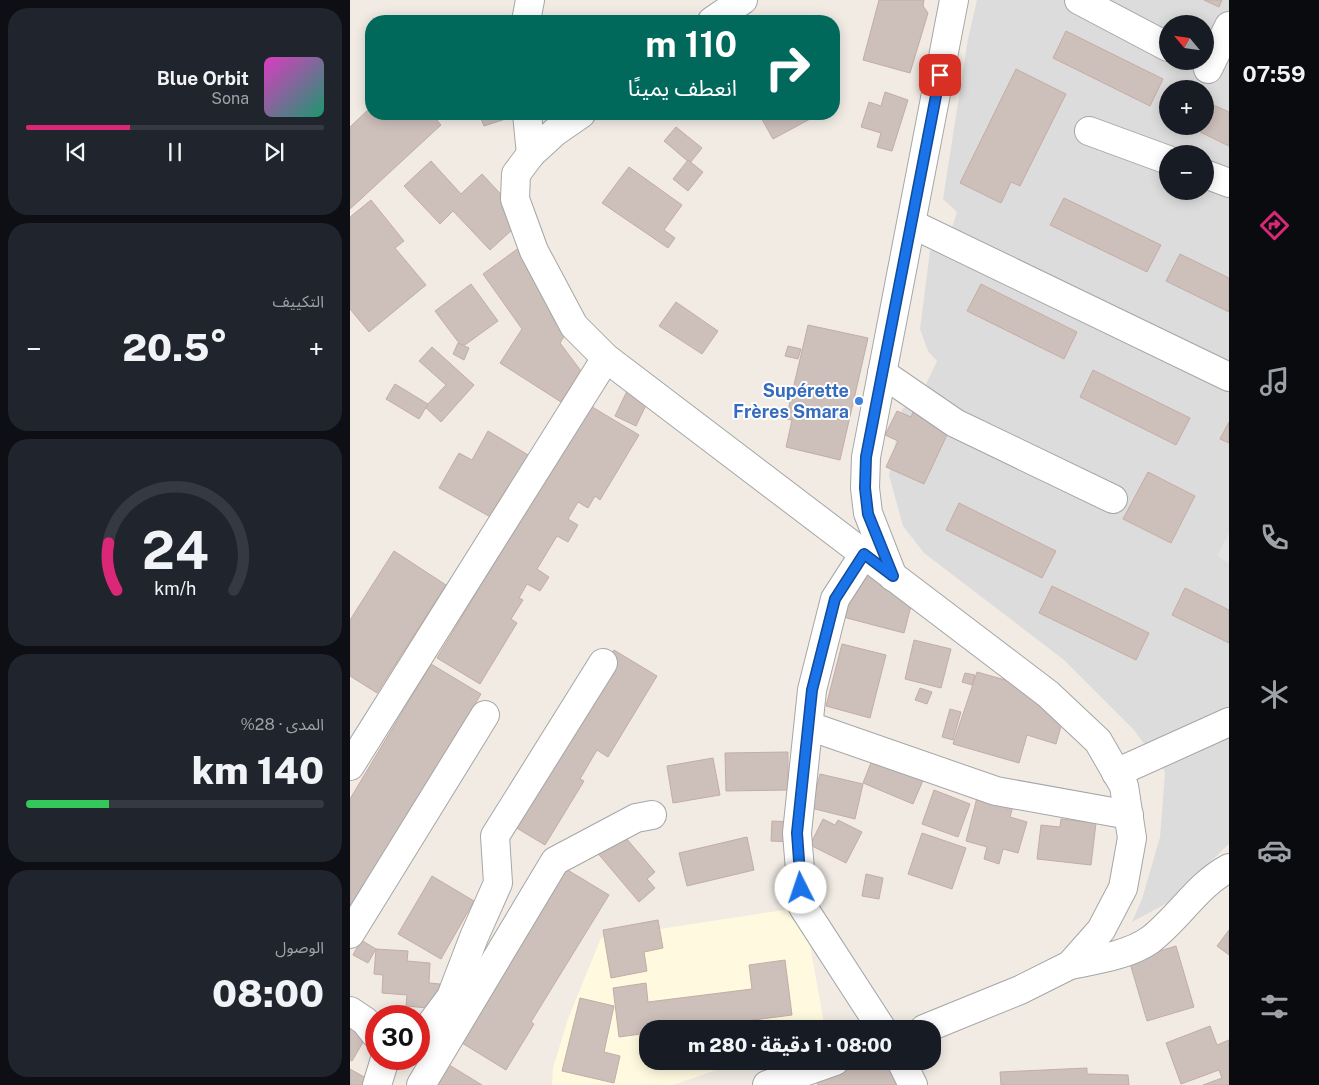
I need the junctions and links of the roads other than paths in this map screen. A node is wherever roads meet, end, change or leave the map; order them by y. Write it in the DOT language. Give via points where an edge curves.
graph roads {
  1 [pos="530,0"];
  2 [pos="743,0"];
  3 [pos="954,0"];
  4 [pos="1078,0"];
  5 [pos="527,15"];
  6 [pos="721,15"];
  7 [pos="1229,26"];
  8 [pos="1159,42"];
  9 [pos="1214,61"];
  10 [pos="527,120"];
  11 [pos="572,120"];
  12 [pos="1089,131"];
  13 [pos="530,154"];
  14 [pos="1159,157"];
  15 [pos="1214,177"];
  16 [pos="1229,183"];
  17 [pos="912,224"];
  18 [pos="606,358"];
  19 [pos="882,373"];
  20 [pos="1229,377"];
  21 [pos="1113,499"];
  22 [pos="864,554"];
  23 [pos="893,576"];
  24 [pos="603,662"];
  25 [pos="485,715"];
  26 [pos="1229,722"];
  27 [pos="808,726"];
  28 [pos="350,766"];
  29 [pos="1116,773"];
  30 [pos="652,815"];
  31 [pos="1129,815"];
  32 [pos="1229,868"];
  33 [pos="350,934"];
  34 [pos="1070,964"];
  35 [pos="350,1011"];
  36 [pos="876,1020"];
  37 [pos="365,1021"];
  38 [pos="941,1022"];
  39 [pos="430,1025"];
  40 [pos="810,1070"];
  41 [pos="906,1070"];
  42 [pos="421,1085"];
  43 [pos="767,1085"];
  44 [pos="913,1085"];
  1 -- 5 [label="street"];
  2 -- 6 [label="street"];
  3 -- 17 [label="street"];
  4 -- 8 [label="street"];
  7 -- 9 [label="street"];
  10 -- 13 [label="street"];
  11 -- 13 [label="street"];
  12 -- 14 [label="street"];
  13 -- 18 [label="street" via="516,174 514,199 534,252 574,326"];
  15 -- 16 [label="street"];
  17 -- 19 [label="street"];
  17 -- 20 [label="street"];
  18 -- 22 [label="street"];
  18 -- 28 [label="street"];
  19 -- 21 [label="street" via="955,423"];
  19 -- 23 [label="street" via="866,457 865,488 868,514"];
  22 -- 23 [label="street"];
  22 -- 27 [label="street" via="835,599 812,690"];
  23 -- 29 [label="street" via="1048,694 1098,741"];
  24 -- 39 [label="street" via="495,836 498,883 451,997"];
  25 -- 33 [label="street"];
  26 -- 29 [label="street"];
  27 -- 31 [label="street" via="996,791"];
  27 -- 36 [label="street" via="797,833 803,907"];
  29 -- 31 [label="street" via="1124,786"];
  30 -- 42 [label="street" via="636,818 554,861"];
  31 -- 34 [label="street" via="1132,838 1123,888 1101,930"];
  32 -- 34 [label="street" via="1214,876 1150,940 1111,957"];
  34 -- 38 [label="street" via="1020,990"];
  35 -- 37 [label="street"];
  40 -- 43 [label="street"];
  41 -- 44 [label="street"];
}
